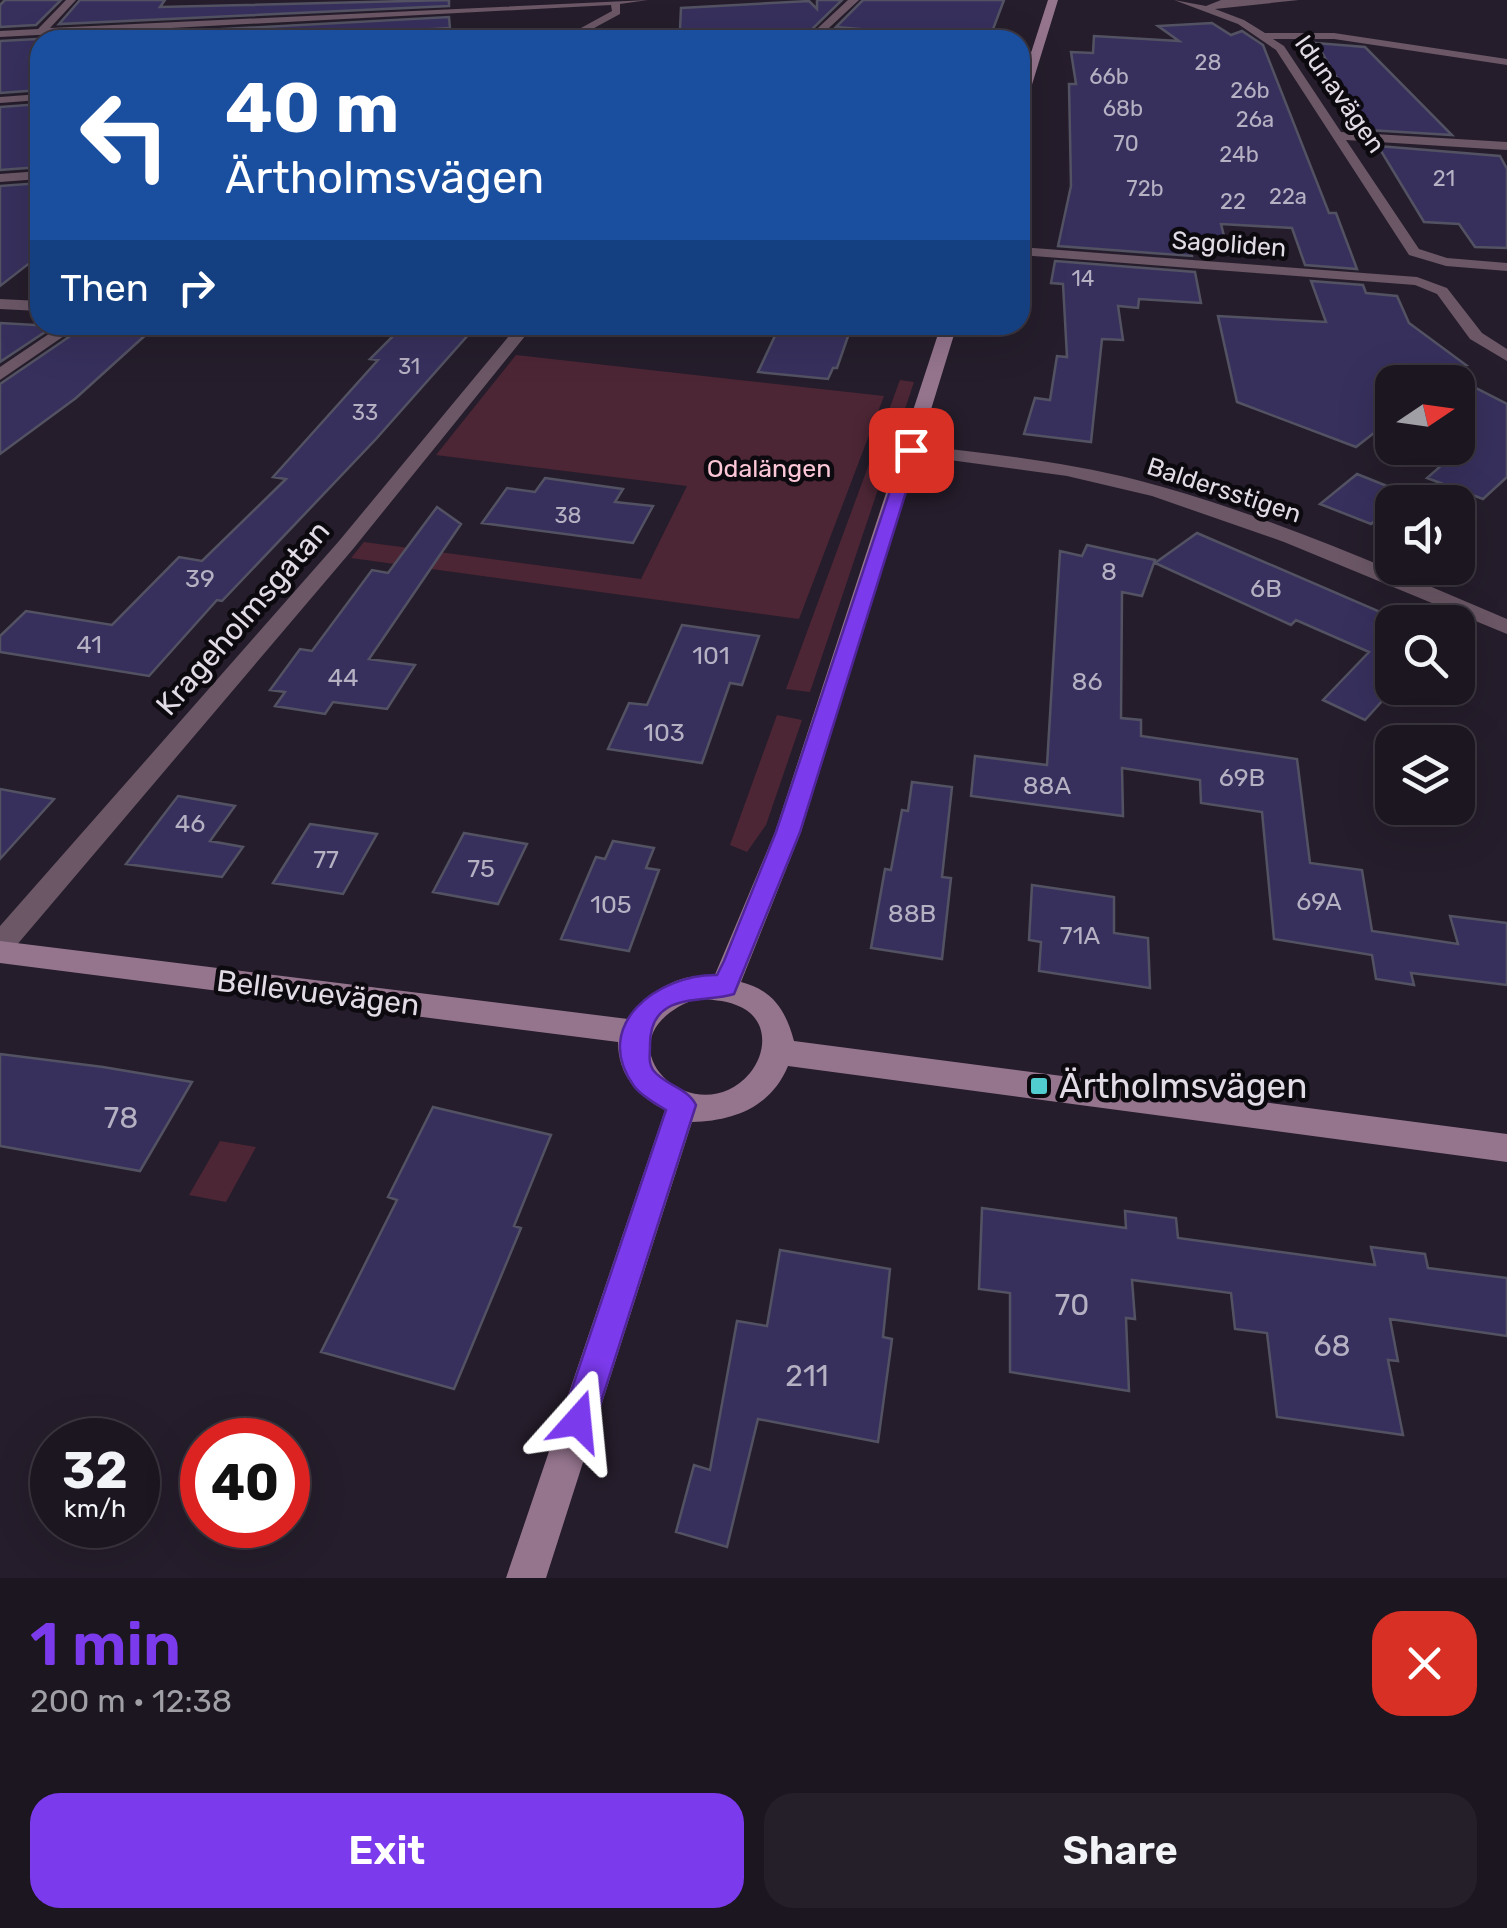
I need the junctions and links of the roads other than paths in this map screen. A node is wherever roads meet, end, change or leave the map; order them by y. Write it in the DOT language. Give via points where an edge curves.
graph roads {
  1 [pos="71,0"];
  2 [pos="378,0"];
  3 [pos="643,0"];
  4 [pos="854,0"];
  5 [pos="1053,0"];
  6 [pos="1179,0"];
  7 [pos="1294,0"];
  8 [pos="564,2"];
  9 [pos="614,2"];
  10 [pos="1208,8"];
  11 [pos="184,12"];
  12 [pos="374,14"];
  13 [pos="175,24"];
  14 [pos="43,30"];
  15 [pos="74,30"];
  16 [pos="583,30"];
  17 [pos="821,30"];
  18 [pos="30,33"];
  19 [pos="0,34"];
  20 [pos="1267,36"];
  21 [pos="1507,62"];
  22 [pos="1030,72"];
  23 [pos="30,98"];
  24 [pos="0,100"];
  25 [pos="1341,136"];
  26 [pos="1507,146"];
  27 [pos="30,176"];
  28 [pos="0,178"];
  29 [pos="1030,252"];
  30 [pos="1507,266"];
  31 [pos="0,304"];
  32 [pos="30,306"];
  33 [pos="58,335"];
  34 [pos="518,335"];
  35 [pos="947,335"];
  36 [pos="1507,356"];
  37 [pos="0,375"];
  38 [pos="911,450"];
  39 [pos="1507,628"];
  40 [pos="0,948"];
  41 [pos="725,986"];
  42 [pos="636,1032"];
  43 [pos="780,1052"];
  44 [pos="682,1105"];
  45 [pos="1507,1148"];
  46 [pos="526,1578"];
  1 -- 14 [label="street"];
  2 -- 12 [label="street"];
  3 -- 9 [label="street"];
  4 -- 17 [label="street"];
  5 -- 22 [label="street"];
  6 -- 10 [label="street, Idunavägen"];
  7 -- 10 [label="street"];
  8 -- 9 [label="street"];
  8 -- 12 [label="street"];
  9 -- 16 [label="street" via="617,12"];
  10 -- 20 [label="street, Idunavägen"];
  11 -- 13 [label="street"];
  12 -- 13 [label="street"];
  13 -- 15 [label="street"];
  18 -- 19 [label="street"];
  20 -- 21 [label="street" via="1334,36"];
  20 -- 25 [label="street, Idunavägen"];
  23 -- 24 [label="street"];
  25 -- 26 [label="street"];
  25 -- 30 [label="street, Idunavägen" via="1414,252"];
  27 -- 28 [label="street"];
  29 -- 36 [label="street, Sagoliden" via="1417,281 1442,291 1476,336"];
  31 -- 32 [label="street"];
  33 -- 37 [label="street"];
  34 -- 40 [label="street, Krageholmsgatan"];
  35 -- 38 [label="street"];
  38 -- 39 [label="street, Baldersstigen" via="1156,491 1269,528"];
  38 -- 41 [label="street" via="788,832"];
  40 -- 42 [label="street, Bellevuevägen"];
  41 -- 42 [label="street" via="672,993 651,1007"];
  41 -- 43 [label="street" via="766,1009 778,1028"];
  42 -- 44 [label="street" via="636,1065 646,1082"];
  43 -- 44 [label="street" via="764,1084 747,1097 704,1108"];
  43 -- 45 [label="street"];
  44 -- 46 [label="street"];
}
